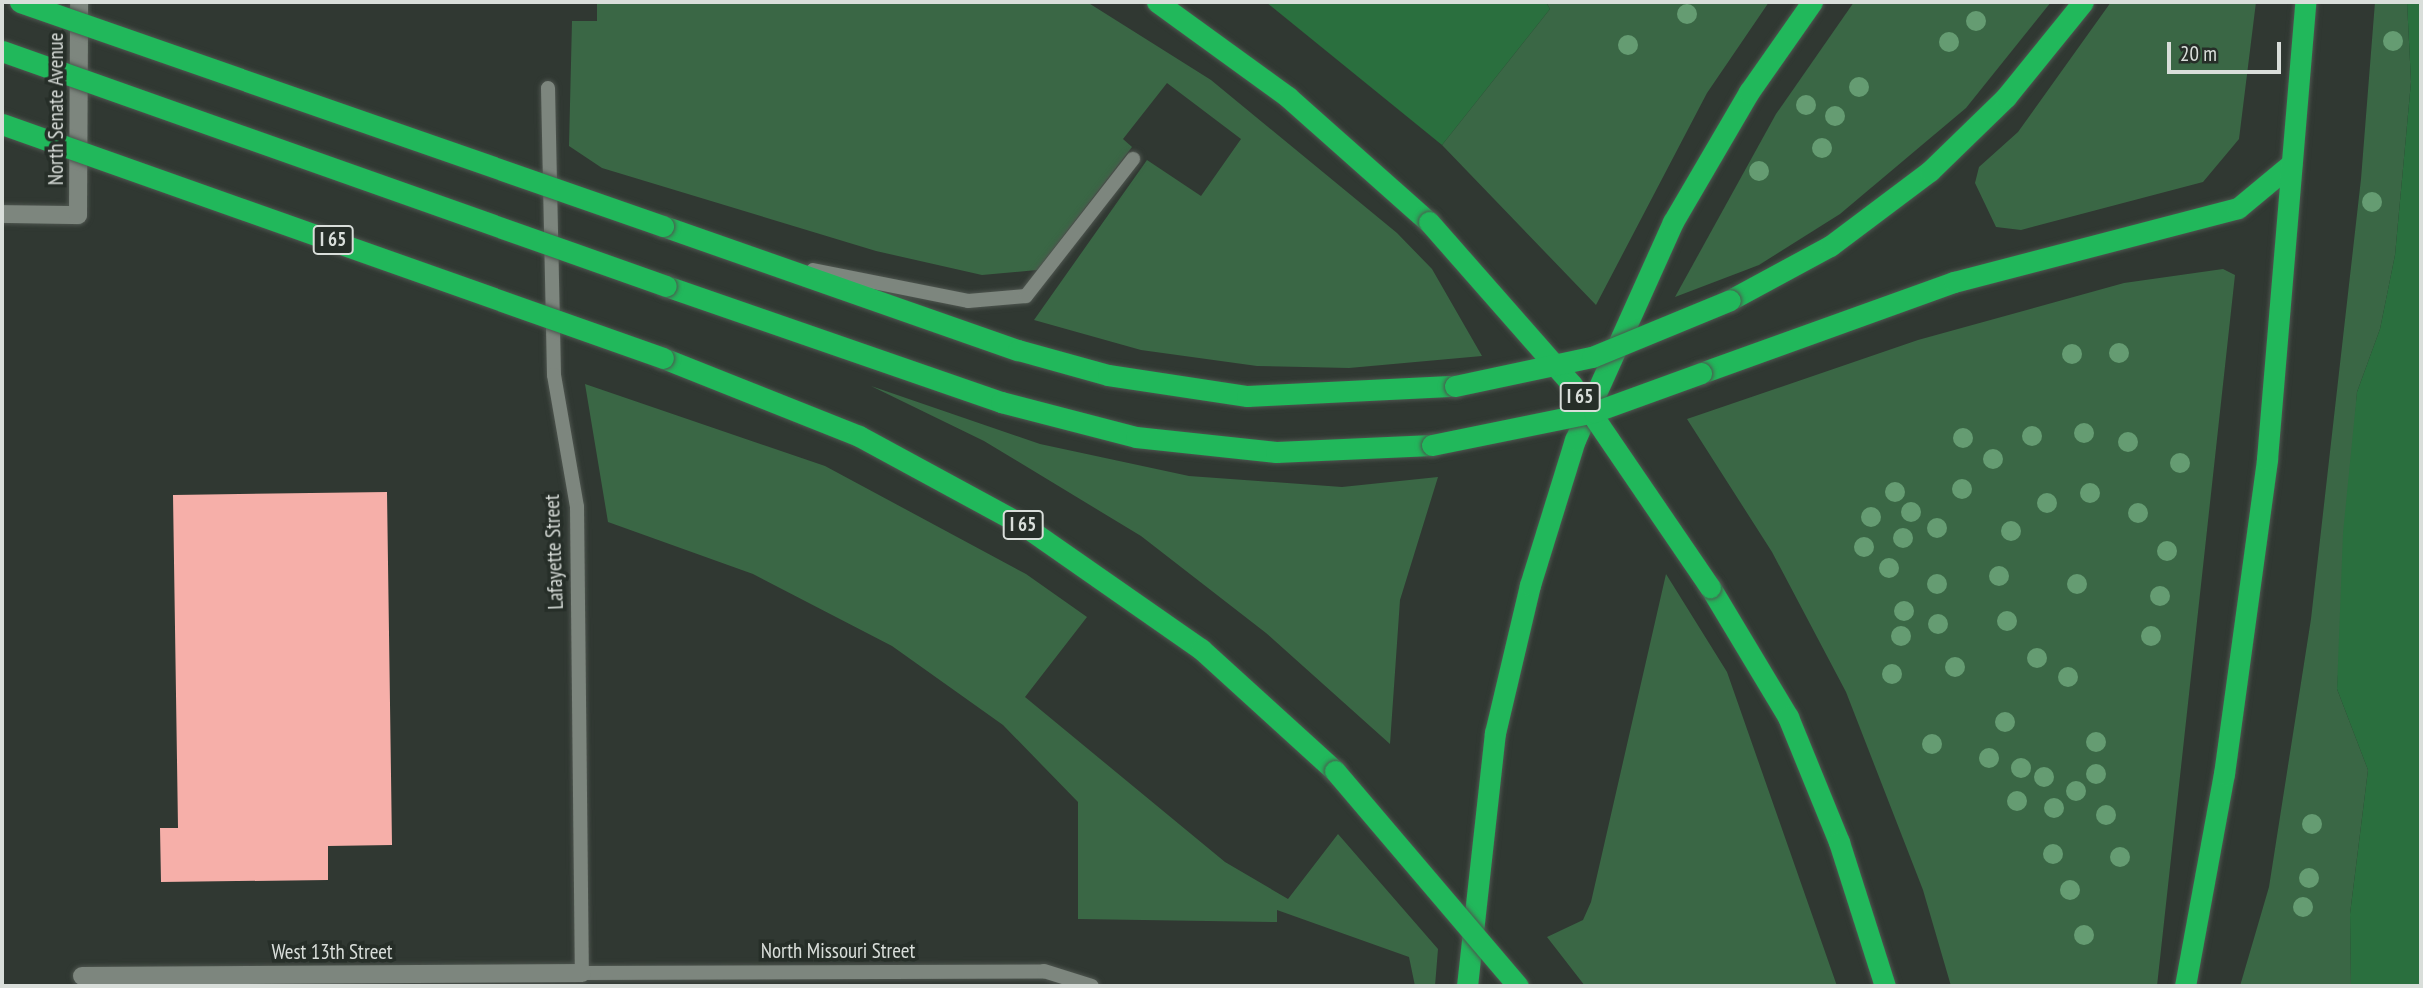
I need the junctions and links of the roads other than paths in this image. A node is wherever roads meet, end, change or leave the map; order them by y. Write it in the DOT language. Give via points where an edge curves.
graph roads {
  1 [pos="20,2"];
  2 [pos="79,2"];
  3 [pos="1157,2"];
  4 [pos="1812,2"];
  5 [pos="2083,2"];
  6 [pos="2305,2"];
  7 [pos="2,51"];
  8 [pos="548,88"];
  9 [pos="2,124"];
  10 [pos="1133,159"];
  11 [pos="2291,164"];
  12 [pos="2,214"];
  13 [pos="754,258"];
  14 [pos="582,973"];
  15 [pos="82,976"];
  16 [pos="1092,986"];
  17 [pos="1467,986"];
  18 [pos="1518,986"];
  19 [pos="1885,986"];
  20 [pos="2185,986"];
  1 -- 13 [label="highway, bridge"];
  2 -- 12 [label="street, North Senate Avenue" via="78,215"];
  3 -- 19 [label="highway, I 65, bridge" via="1288,97 1429,222 1572,385 1710,587 1798,742"];
  4 -- 17 [label="highway" via="1749,92 1673,222 1575,440 1530,585 1498,720"];
  5 -- 13 [label="highway, bridge" via="2006,97 1930,171 1830,246 1730,300 1591,357 1454,386 1289,397 1155,384 1018,350"];
  6 -- 11 [label="highway"];
  7 -- 11 [label="highway, bridge" via="1001,402 1136,437 1276,452 1432,445 1594,412 1954,282 2238,208"];
  8 -- 14 [label="lane, Lafayette Street" via="554,375 577,507"];
  9 -- 18 [label="highway, I 65, bridge" via="663,358 859,436 1024,525 1201,649 1335,771"];
  10 -- 13 [label="lane" via="1026,296 968,301"];
  11 -- 20 [label="highway" via="2255,558 2224,774"];
  14 -- 15 [label="street, West 13th Street"];
  14 -- 16 [label="lane, North Missouri Street" via="1044,971"];
}
